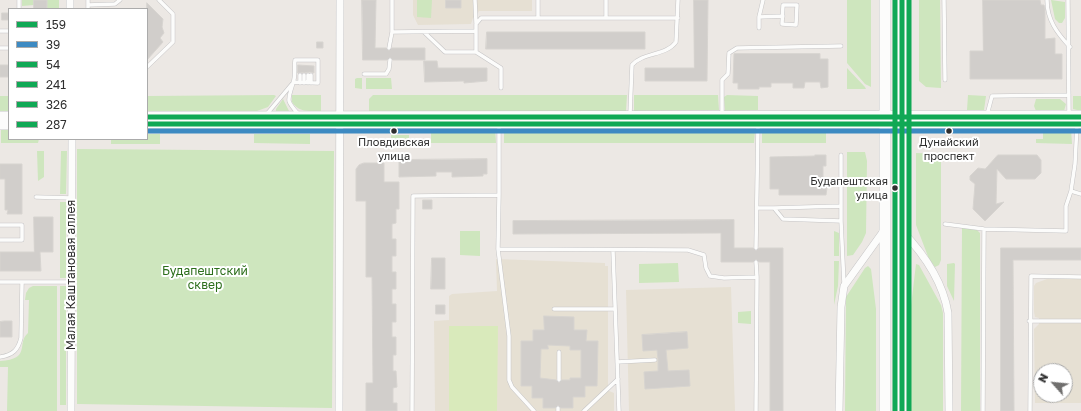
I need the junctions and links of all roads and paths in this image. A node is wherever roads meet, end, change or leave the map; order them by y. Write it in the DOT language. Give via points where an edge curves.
graph roads {
  1 [pos="120,0"];
  2 [pos="159,0"];
  3 [pos="340,0"];
  4 [pos="392,0"];
  5 [pos="475,0"];
  6 [pos="538,0"];
  7 [pos="606,0"];
  8 [pos="678,0"];
  9 [pos="764,0"];
  10 [pos="885,0"];
  11 [pos="902,0"];
  12 [pos="944,0"];
  13 [pos="1047,0"];
  14 [pos="1068,0"];
  15 [pos="88,5"];
  16 [pos="100,7"];
  17 [pos="783,16"];
  18 [pos="538,17"];
  19 [pos="758,17"];
  20 [pos="606,18"];
  21 [pos="678,18"];
  22 [pos="476,24"];
  23 [pos="759,28"];
  24 [pos="476,31"];
  25 [pos="392,32"];
  26 [pos="424,32"];
  27 [pos="842,46"];
  28 [pos="389,48"];
  29 [pos="1070,48"];
  30 [pos="476,52"];
  31 [pos="306,60"];
  32 [pos="390,60"];
  33 [pos="148,66"];
  34 [pos="364,74"];
  35 [pos="945,80"];
  36 [pos="294,82"];
  37 [pos="306,83"];
  38 [pos="501,88"];
  39 [pos="1069,95"];
  40 [pos="148,116"];
  41 [pos="266,116"];
  42 [pos="299,116"];
  43 [pos="885,119"];
  44 [pos="902,119"];
  45 [pos="340,120"];
  46 [pos="499,120"];
  47 [pos="630,120"];
  48 [pos="722,120"];
  49 [pos="988,120"];
  50 [pos="1076,120"];
  51 [pos="148,124"];
  52 [pos="758,124"];
  53 [pos="72,140"];
  54 [pos="842,155"];
  55 [pos="1071,191"];
  56 [pos="1081,194"];
  57 [pos="499,195"];
  58 [pos="36,198"];
  59 [pos="72,198"];
  60 [pos="841,206"];
  61 [pos="757,208"];
  62 [pos="774,208"];
  63 [pos="841,220"];
  64 [pos="945,224"];
  65 [pos="0,225"];
  66 [pos="885,229"];
  67 [pos="984,229"];
  68 [pos="902,231"];
  69 [pos="0,240"];
  70 [pos="756,248"];
  71 [pos="498,249"];
  72 [pos="613,251"];
  73 [pos="756,262"];
  74 [pos="1081,276"];
  75 [pos="757,277"];
  76 [pos="0,282"];
  77 [pos="71,282"];
  78 [pos="22,283"];
  79 [pos="844,286"];
  80 [pos="554,309"];
  81 [pos="615,309"];
  82 [pos="1029,320"];
  83 [pos="1081,320"];
  84 [pos="559,352"];
  85 [pos="0,357"];
  86 [pos="655,360"];
  87 [pos="617,362"];
  88 [pos="618,379"];
  89 [pos="559,380"];
  90 [pos="71,411"];
  91 [pos="339,411"];
  92 [pos="412,411"];
  93 [pos="534,411"];
  94 [pos="584,411"];
  95 [pos="619,411"];
  96 [pos="756,411"];
  97 [pos="839,411"];
  98 [pos="885,411"];
  99 [pos="902,411"];
  100 [pos="949,411"];
  101 [pos="983,411"];
  102 [pos="1030,411"];
  1 -- 16 [label="lane" via="115,4"];
  2 -- 33 [label="lane" via="173,14 173,42"];
  3 -- 45 [label="street"];
  4 -- 25 [label="lane"];
  5 -- 22 [label="lane"];
  6 -- 18 [label="lane"];
  7 -- 20 [label="lane"];
  8 -- 21 [label="lane"];
  9 -- 19 [label="lane"];
  10 -- 43 [label="main road"];
  11 -- 44 [label="main road"];
  12 -- 35 [label="lane"];
  13 -- 29 [label="lane" via="1054,30"];
  14 -- 29 [label="lane"];
  15 -- 16 [label="lane"];
  17 -- 17 [label="lane" via="783,4 797,5 796,25 782,24"];
  17 -- 19 [label="lane"];
  18 -- 20 [label="lane"];
  18 -- 22 [label="lane" via="481,18"];
  19 -- 23 [label="lane"];
  20 -- 21 [label="lane"];
  21 -- 47 [label="lane" via="678,39 674,46 632,65"];
  22 -- 24 [label="lane"];
  24 -- 26 [label="lane"];
  24 -- 30 [label="lane"];
  25 -- 26 [label="lane"];
  25 -- 28 [label="lane"];
  26 -- 30 [label="lane" via="445,52"];
  27 -- 48 [label="lane" via="737,48 729,53 728,74 722,80"];
  29 -- 39 [label="lane"];
  30 -- 38 [label="lane" via="501,68"];
  31 -- 31 [label="lane" via="306,65"];
  31 -- 36 [label="lane" via="294,60"];
  31 -- 37 [label="lane" via="318,60 318,83"];
  32 -- 34 [label="lane" via="386,74"];
  36 -- 37 [label="lane"];
  36 -- 41 [label="lane"];
  36 -- 42 [label="lane" via="288,93 288,100"];
  37 -- 37 [label="lane" via="306,75"];
  39 -- 49 [label="lane" via="992,96"];
  39 -- 50 [label="lane"];
  40 -- 41 [label="street"];
  41 -- 42 [label="street"];
  42 -- 45 [label="street"];
  43 -- 44 [label="street"];
  43 -- 48 [label="street"];
  43 -- 52 [label="street"];
  43 -- 66 [label="main road"];
  44 -- 49 [label="street"];
  44 -- 68 [label="main road"];
  45 -- 46 [label="street"];
  45 -- 51 [label="street"];
  45 -- 91 [label="street"];
  46 -- 47 [label="street"];
  46 -- 57 [label="lane"];
  47 -- 48 [label="street"];
  48 -- 52 [label="street"];
  49 -- 50 [label="street"];
  50 -- 55 [label="lane" via="1075,164"];
  52 -- 61 [label="lane"];
  53 -- 59 [label="street, Малая Каштановая аллея"];
  54 -- 60 [label="lane"];
  55 -- 56 [label="lane"];
  55 -- 67 [label="lane" via="1066,206 1066,231"];
  57 -- 71 [label="lane"];
  57 -- 92 [label="lane" via="413,196"];
  58 -- 59 [label="lane"];
  59 -- 77 [label="street, Малая Каштановая аллея"];
  60 -- 62 [label="lane"];
  60 -- 63 [label="lane"];
  61 -- 62 [label="lane"];
  61 -- 70 [label="lane"];
  62 -- 63 [label="lane" via="783,219"];
  63 -- 79 [label="lane"];
  64 -- 67 [label="lane"];
  65 -- 69 [label="lane" via="22,225 22,240"];
  66 -- 79 [label="street"];
  66 -- 98 [label="main road"];
  67 -- 101 [label="lane"];
  68 -- 99 [label="main road"];
  68 -- 100 [label="street" via="914,244 939,283 946,300"];
  71 -- 72 [label="lane"];
  71 -- 93 [label="lane" via="509,336 509,380 512,387"];
  72 -- 75 [label="lane" via="688,250 704,255 710,276"];
  72 -- 81 [label="lane"];
  73 -- 75 [label="lane"];
  74 -- 82 [label="lane" via="1031,276"];
  75 -- 96 [label="lane"];
  76 -- 78 [label="lane"];
  77 -- 78 [label="lane"];
  77 -- 90 [label="street, Малая Каштановая аллея"];
  78 -- 85 [label="lane" via="19,346 16,351"];
  79 -- 97 [label="street" via="840,307"];
  80 -- 81 [label="lane"];
  81 -- 87 [label="lane"];
  82 -- 83 [label="lane"];
  82 -- 102 [label="lane"];
  84 -- 89 [label="lane"];
  86 -- 87 [label="lane"];
  87 -- 88 [label="lane"];
  88 -- 94 [label="lane"];
  88 -- 95 [label="lane"];
}
